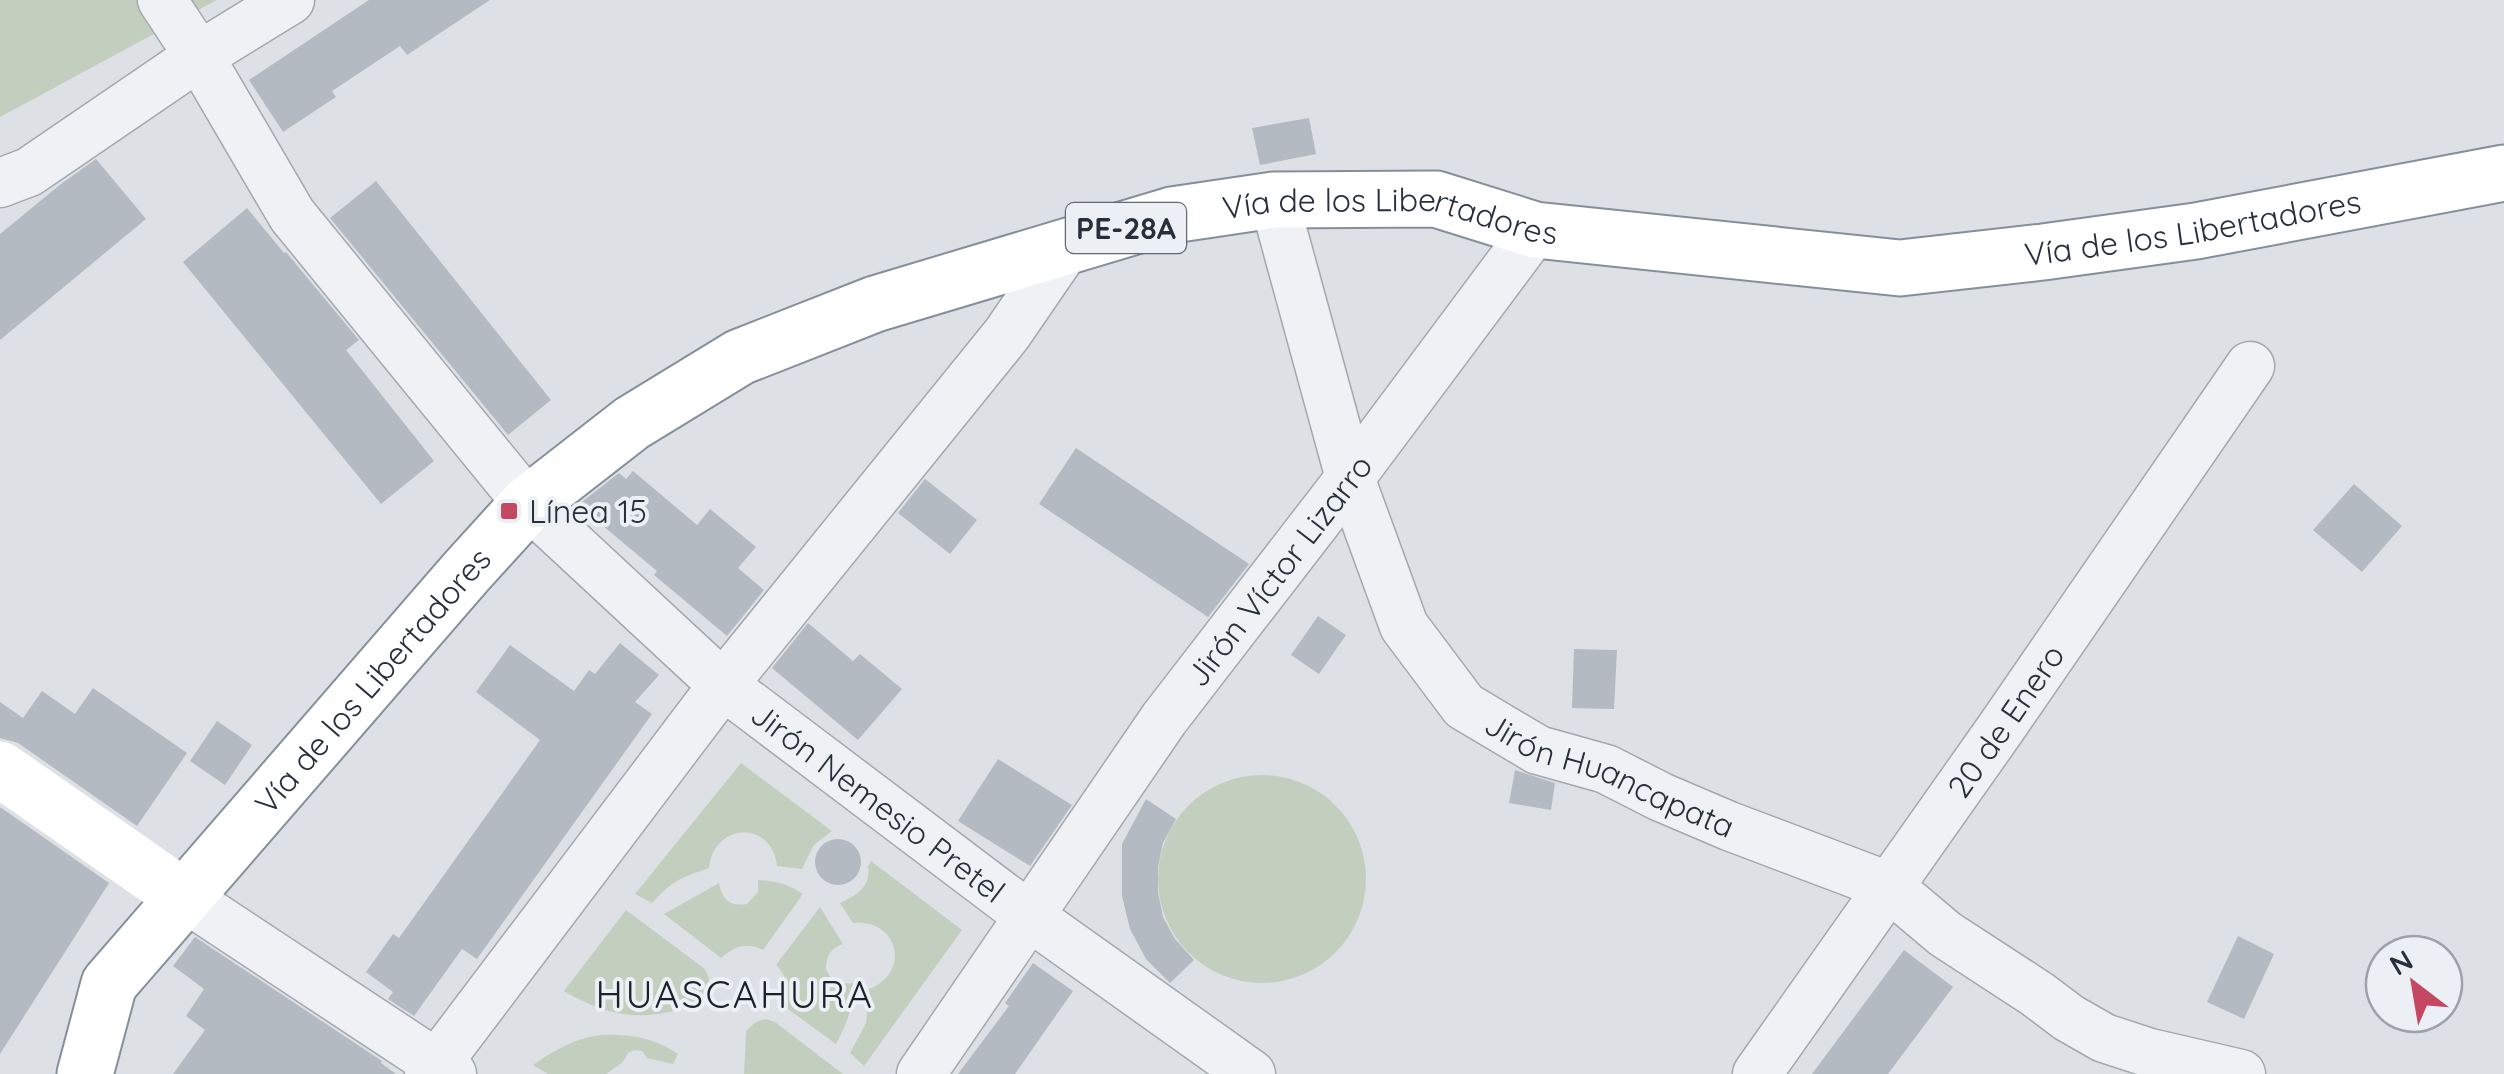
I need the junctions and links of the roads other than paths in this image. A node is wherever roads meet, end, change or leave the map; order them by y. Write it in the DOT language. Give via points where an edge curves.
graph roads {
  1 [pos="162,0"];
  2 [pos="290,0"];
  3 [pos="199,56"];
  4 [pos="2504,173"];
  5 [pos="0,182"];
  6 [pos="1274,200"];
  7 [pos="1535,230"];
  8 [pos="1068,245"];
  9 [pos="2250,366"];
  10 [pos="1350,478"];
  11 [pos="528,504"];
  12 [pos="723,684"];
  13 [pos="0,769"];
  14 [pos="1888,886"];
  15 [pos="184,897"];
  16 [pos="1028,916"];
  17 [pos="440,1071"];
  18 [pos="85,1074"];
  19 [pos="921,1074"];
  20 [pos="1251,1074"];
  21 [pos="1757,1074"];
  22 [pos="2240,1074"];
  1 -- 3 [label="street, Jirón Nemesio Pretel"];
  2 -- 3 [label="street"];
  3 -- 5 [label="street" via="29,172"];
  3 -- 11 [label="street, Jirón Nemesio Pretel" via="292,216"];
  4 -- 7 [label="main road, Vía de los Libertadores / PE-28A" via="2196,231 1900,268"];
  6 -- 7 [label="main road, Vía de los Libertadores / PE-28A" via="1436,198"];
  6 -- 8 [label="main road, Vía de los Libertadores / PE-28A" via="1172,215"];
  6 -- 10 [label="street, Jirón Huancapata"];
  7 -- 10 [label="street, Jirón Víctor Lizarro"];
  8 -- 11 [label="main road, Vía de los Libertadores / PE-28A" via="874,304 740,357 632,424"];
  8 -- 12 [label="street" via="1008,334"];
  9 -- 14 [label="street, 20 de Enero"];
  10 -- 14 [label="street, Jirón Huancapata" via="1404,626 1464,706 1538,750 1606,768 1729,826"];
  10 -- 16 [label="street, Jirón Víctor Lizarro" via="1164,719"];
  11 -- 12 [label="street, Jirón Nemesio Pretel"];
  11 -- 15 [label="main road, Vía de los Libertadores / PE-28A"];
  12 -- 16 [label="street, Jirón Nemesio Pretel"];
  12 -- 17 [label="street"];
  13 -- 15 [label="main road"];
  14 -- 21 [label="street, 20 de Enero"];
  14 -- 22 [label="street, Jirón Huancapata" via="1945,934 2104,1038"];
  15 -- 17 [label="street"];
  15 -- 18 [label="main road, Vía de los Libertadores / PE-28A" via="109,984"];
  16 -- 19 [label="street, Jirón Víctor Lizarro"];
  16 -- 20 [label="street, Jirón Nemesio Pretel"];
}
